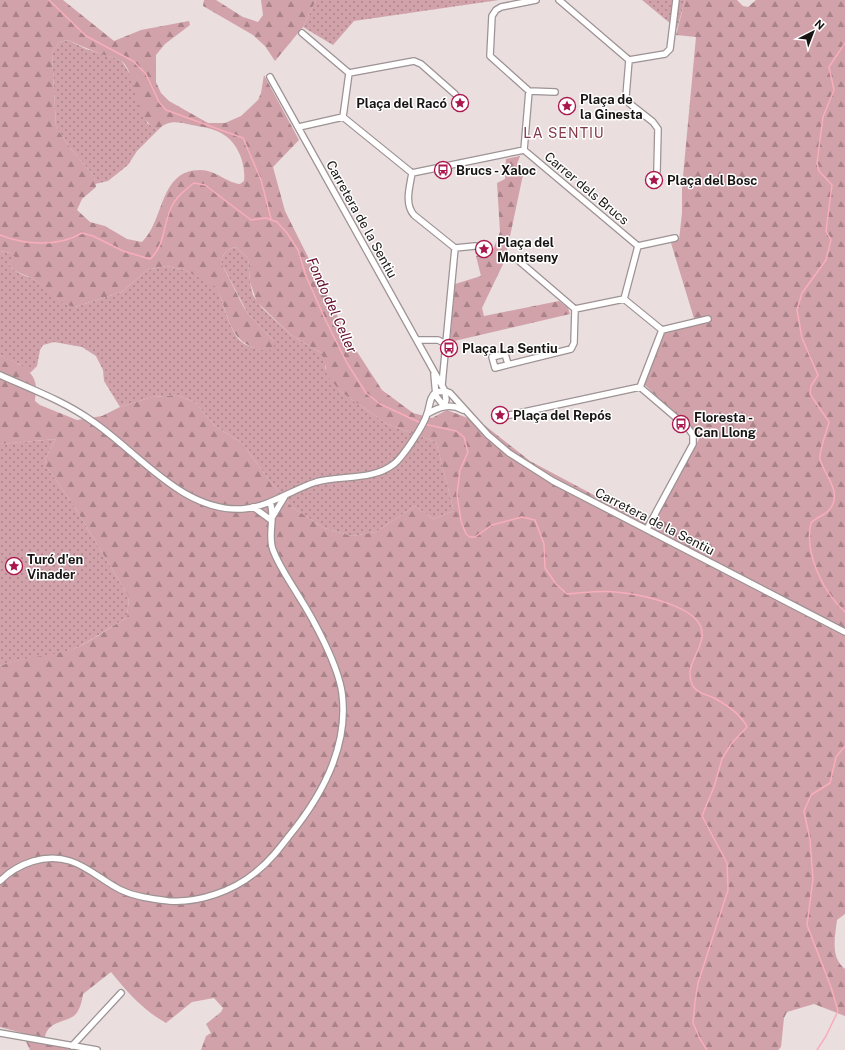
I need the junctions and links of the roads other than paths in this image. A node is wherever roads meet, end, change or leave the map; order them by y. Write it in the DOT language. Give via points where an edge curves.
graph roads {
  1 [pos="536,0"];
  2 [pos="559,0"];
  3 [pos="676,0"];
  4 [pos="302,33"];
  5 [pos="629,60"];
  6 [pos="349,72"];
  7 [pos="270,77"];
  8 [pos="529,91"];
  9 [pos="555,92"];
  10 [pos="455,94"];
  11 [pos="343,117"];
  12 [pos="299,126"];
  13 [pos="524,150"];
  14 [pos="657,171"];
  15 [pos="412,173"];
  16 [pos="675,238"];
  17 [pos="475,246"];
  18 [pos="638,246"];
  19 [pos="455,248"];
  20 [pos="519,261"];
  21 [pos="624,299"];
  22 [pos="575,309"];
  23 [pos="708,319"];
  24 [pos="662,330"];
  25 [pos="447,331"];
  26 [pos="417,340"];
  27 [pos="438,340"];
  28 [pos="446,344"];
  29 [pos="508,364"];
  30 [pos="434,372"];
  31 [pos="0,375"];
  32 [pos="443,375"];
  33 [pos="442,385"];
  34 [pos="640,387"];
  35 [pos="436,392"];
  36 [pos="447,392"];
  37 [pos="444,406"];
  38 [pos="466,412"];
  39 [pos="426,416"];
  40 [pos="505,416"];
  41 [pos="285,496"];
  42 [pos="268,503"];
  43 [pos="253,508"];
  44 [pos="271,520"];
  45 [pos="646,529"];
  46 [pos="845,632"];
  47 [pos="0,881"];
  48 [pos="121,993"];
  49 [pos="0,1033"];
  50 [pos="72,1046"];
  51 [pos="97,1050"];
  1 -- 8 [label="street" via="501,7 492,16 490,56"];
  2 -- 5 [label="street"];
  3 -- 5 [label="street" via="670,49 665,54"];
  4 -- 6 [label="street"];
  5 -- 14 [label="street" via="626,96 629,103 658,129"];
  6 -- 10 [label="street" via="414,60"];
  6 -- 11 [label="street"];
  7 -- 12 [label="street, Carretera de la Sentiu"];
  8 -- 9 [label="street"];
  8 -- 13 [label="street"];
  11 -- 12 [label="street"];
  11 -- 15 [label="street"];
  12 -- 26 [label="street, Carretera de la Sentiu"];
  13 -- 15 [label="street"];
  13 -- 18 [label="street, Carrer dels Brucs"];
  15 -- 19 [label="street" via="408,201 410,209"];
  16 -- 18 [label="street"];
  17 -- 19 [label="street"];
  18 -- 21 [label="street"];
  19 -- 25 [label="street"];
  20 -- 22 [label="street"];
  21 -- 22 [label="street"];
  21 -- 24 [label="street"];
  22 -- 29 [label="street" via="574,343 571,349"];
  23 -- 24 [label="street"];
  24 -- 34 [label="street"];
  25 -- 27 [label="street"];
  25 -- 28 [label="street"];
  26 -- 27 [label="street"];
  26 -- 30 [label="street, Carretera de la Sentiu"];
  27 -- 28 [label="street"];
  28 -- 32 [label="street"];
  30 -- 33 [label="street, Carretera de la Sentiu"];
  30 -- 35 [label="street"];
  31 -- 43 [label="street" via="91,420 184,495 219,507"];
  32 -- 33 [label="street"];
  32 -- 36 [label="street"];
  33 -- 36 [label="street, Carretera de la Sentiu"];
  34 -- 40 [label="street"];
  34 -- 45 [label="street" via="693,435 693,444"];
  35 -- 36 [label="street"];
  35 -- 37 [label="street" via="438,400"];
  35 -- 39 [label="street" via="432,396"];
  36 -- 37 [label="street"];
  36 -- 38 [label="street, Carretera de la Sentiu"];
  37 -- 38 [label="street" via="456,407"];
  37 -- 39 [label="street"];
  38 -- 45 [label="street, Carretera de la Sentiu" via="509,453 553,481"];
  39 -- 41 [label="street" via="404,455 387,469 358,477 320,481"];
  41 -- 42 [label="street"];
  41 -- 44 [label="street"];
  42 -- 43 [label="street"];
  42 -- 44 [label="street" via="272,510"];
  43 -- 44 [label="street"];
  44 -- 47 [label="street" via="272,548 325,644 342,693 343,722 336,753 327,777 305,816 273,856 255,873 222,892 203,897 171,901 137,895 108,884 71,861 59,858 41,859 23,865 6,874"];
  45 -- 46 [label="street, Carretera de la Sentiu"];
  48 -- 50 [label="street"];
  49 -- 50 [label="street"];
  50 -- 51 [label="street"];
}
